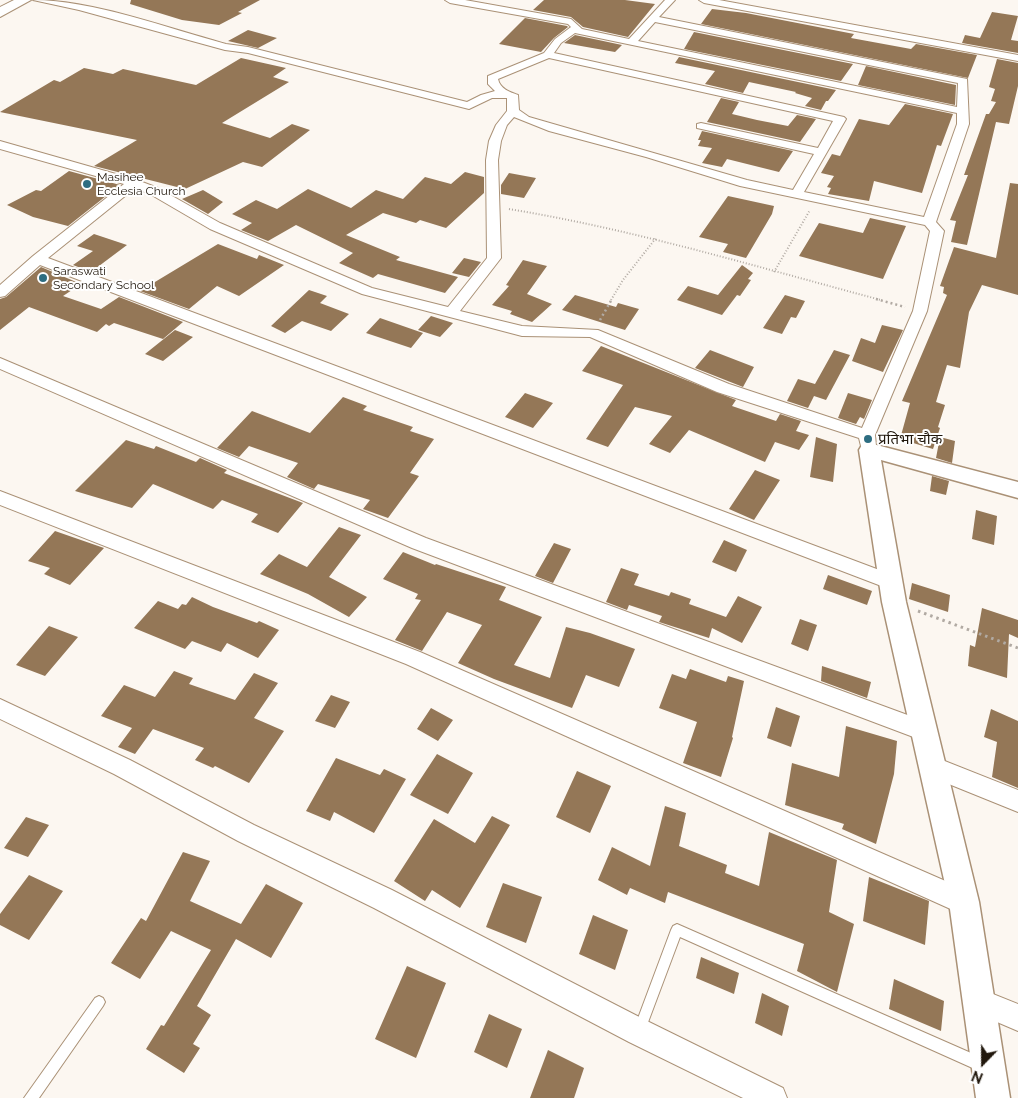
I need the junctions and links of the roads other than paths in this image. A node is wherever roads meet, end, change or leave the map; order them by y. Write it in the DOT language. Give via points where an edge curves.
graph roads {
  1 [pos="24,0"];
  2 [pos="38,0"];
  3 [pos="450,0"];
  4 [pos="670,0"];
  5 [pos="704,0"];
  6 [pos="0,13"];
  7 [pos="653,19"];
  8 [pos="576,28"];
  9 [pos="632,42"];
  10 [pos="548,55"];
  11 [pos="1018,58"];
  12 [pos="504,94"];
  13 [pos="513,111"];
  14 [pos="963,111"];
  15 [pos="701,126"];
  16 [pos="0,145"];
  17 [pos="822,152"];
  18 [pos="133,182"];
  19 [pos="797,194"];
  20 [pos="929,222"];
  21 [pos="38,259"];
  22 [pos="0,293"];
  23 [pos="451,312"];
  24 [pos="0,363"];
  25 [pos="868,442"];
  26 [pos="1018,490"];
  27 [pos="0,498"];
  28 [pos="893,592"];
  29 [pos="0,709"];
  30 [pos="924,731"];
  31 [pos="932,767"];
  32 [pos="1018,801"];
  33 [pos="964,902"];
  34 [pos="978,1001"];
  35 [pos="99,1002"];
  36 [pos="1018,1018"];
  37 [pos="639,1032"];
  38 [pos="988,1068"];
  39 [pos="31,1098"];
  40 [pos="773,1098"];
  41 [pos="993,1098"];
  1 -- 6 [label="main road"];
  2 -- 12 [label="street" via="80,7 225,47 469,106 485,96"];
  3 -- 8 [label="street" via="571,22"];
  4 -- 7 [label="street"];
  5 -- 11 [label="street"];
  7 -- 9 [label="street"];
  7 -- 14 [label="street" via="963,81"];
  8 -- 9 [label="street" via="588,34"];
  8 -- 10 [label="street" via="558,41"];
  9 -- 14 [label="street"];
  10 -- 12 [label="street" via="492,78 493,84"];
  10 -- 17 [label="street" via="705,92 840,119"];
  12 -- 13 [label="street" via="514,97"];
  13 -- 19 [label="street" via="525,119 573,135 650,154 744,183"];
  13 -- 23 [label="street" via="497,131 491,167 494,258"];
  14 -- 20 [label="street" via="963,124"];
  15 -- 17 [label="street"];
  16 -- 18 [label="street"];
  17 -- 19 [label="street"];
  18 -- 21 [label="street"];
  18 -- 23 [label="street" via="215,226 367,290"];
  19 -- 20 [label="street"];
  20 -- 25 [label="street" via="937,231 920,311"];
  21 -- 22 [label="street"];
  21 -- 28 [label="street"];
  23 -- 25 [label="street" via="541,334 593,333 723,388"];
  24 -- 30 [label="street" via="420,543"];
  25 -- 26 [label="street"];
  25 -- 28 [label="street"];
  27 -- 33 [label="street" via="413,658"];
  28 -- 30 [label="street"];
  29 -- 37 [label="street" via="122,767"];
  30 -- 31 [label="street"];
  31 -- 32 [label="street"];
  31 -- 33 [label="street"];
  33 -- 34 [label="street"];
  34 -- 36 [label="street"];
  34 -- 38 [label="street"];
  35 -- 39 [label="lane"];
  37 -- 38 [label="lane" via="677,930"];
  37 -- 40 [label="street"];
  38 -- 41 [label="street"];
}
